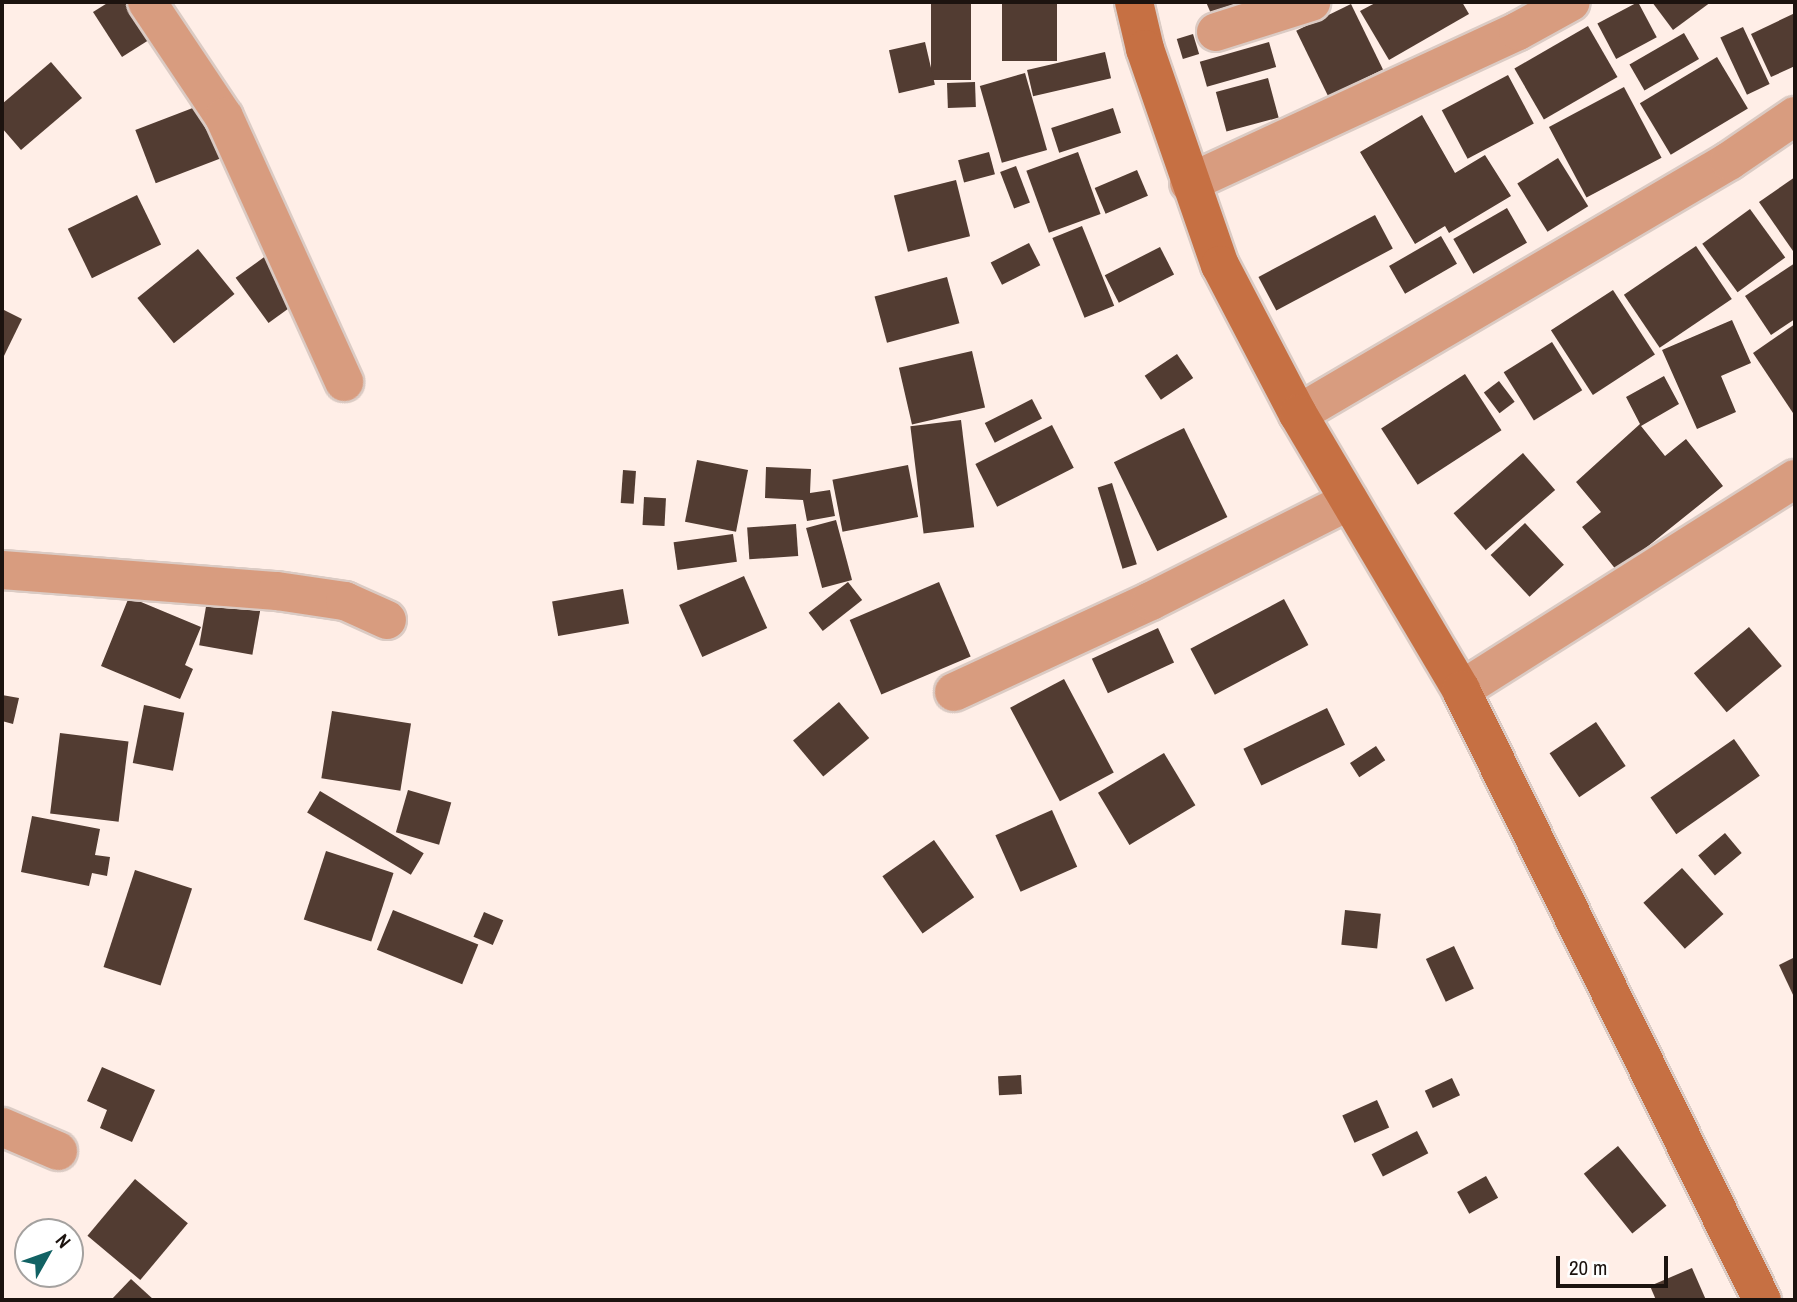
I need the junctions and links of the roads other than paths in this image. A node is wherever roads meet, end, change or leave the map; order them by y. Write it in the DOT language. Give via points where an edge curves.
graph roads {
  1 [pos="147,2"];
  2 [pos="1134,2"];
  3 [pos="1311,2"];
  4 [pos="1571,2"];
  5 [pos="1216,32"];
  6 [pos="1795,116"];
  7 [pos="1189,183"];
  8 [pos="344,382"];
  9 [pos="1298,414"];
  10 [pos="1795,479"];
  11 [pos="1349,501"];
  12 [pos="2,570"];
  13 [pos="387,620"];
  14 [pos="1461,690"];
  15 [pos="954,692"];
  16 [pos="2,1127"];
  17 [pos="58,1151"];
  18 [pos="1762,1300"];
  1 -- 8 [label="street" via="224,117"];
  2 -- 7 [label="main road"];
  3 -- 5 [label="street"];
  4 -- 7 [label="street" via="1518,31"];
  6 -- 9 [label="street" via="1729,161"];
  7 -- 9 [label="main road" via="1220,265"];
  9 -- 11 [label="main road"];
  10 -- 14 [label="street"];
  11 -- 14 [label="main road"];
  11 -- 15 [label="street" via="1151,601"];
  12 -- 13 [label="street" via="277,591 345,601"];
  14 -- 18 [label="main road"];
  16 -- 17 [label="street"];
}
